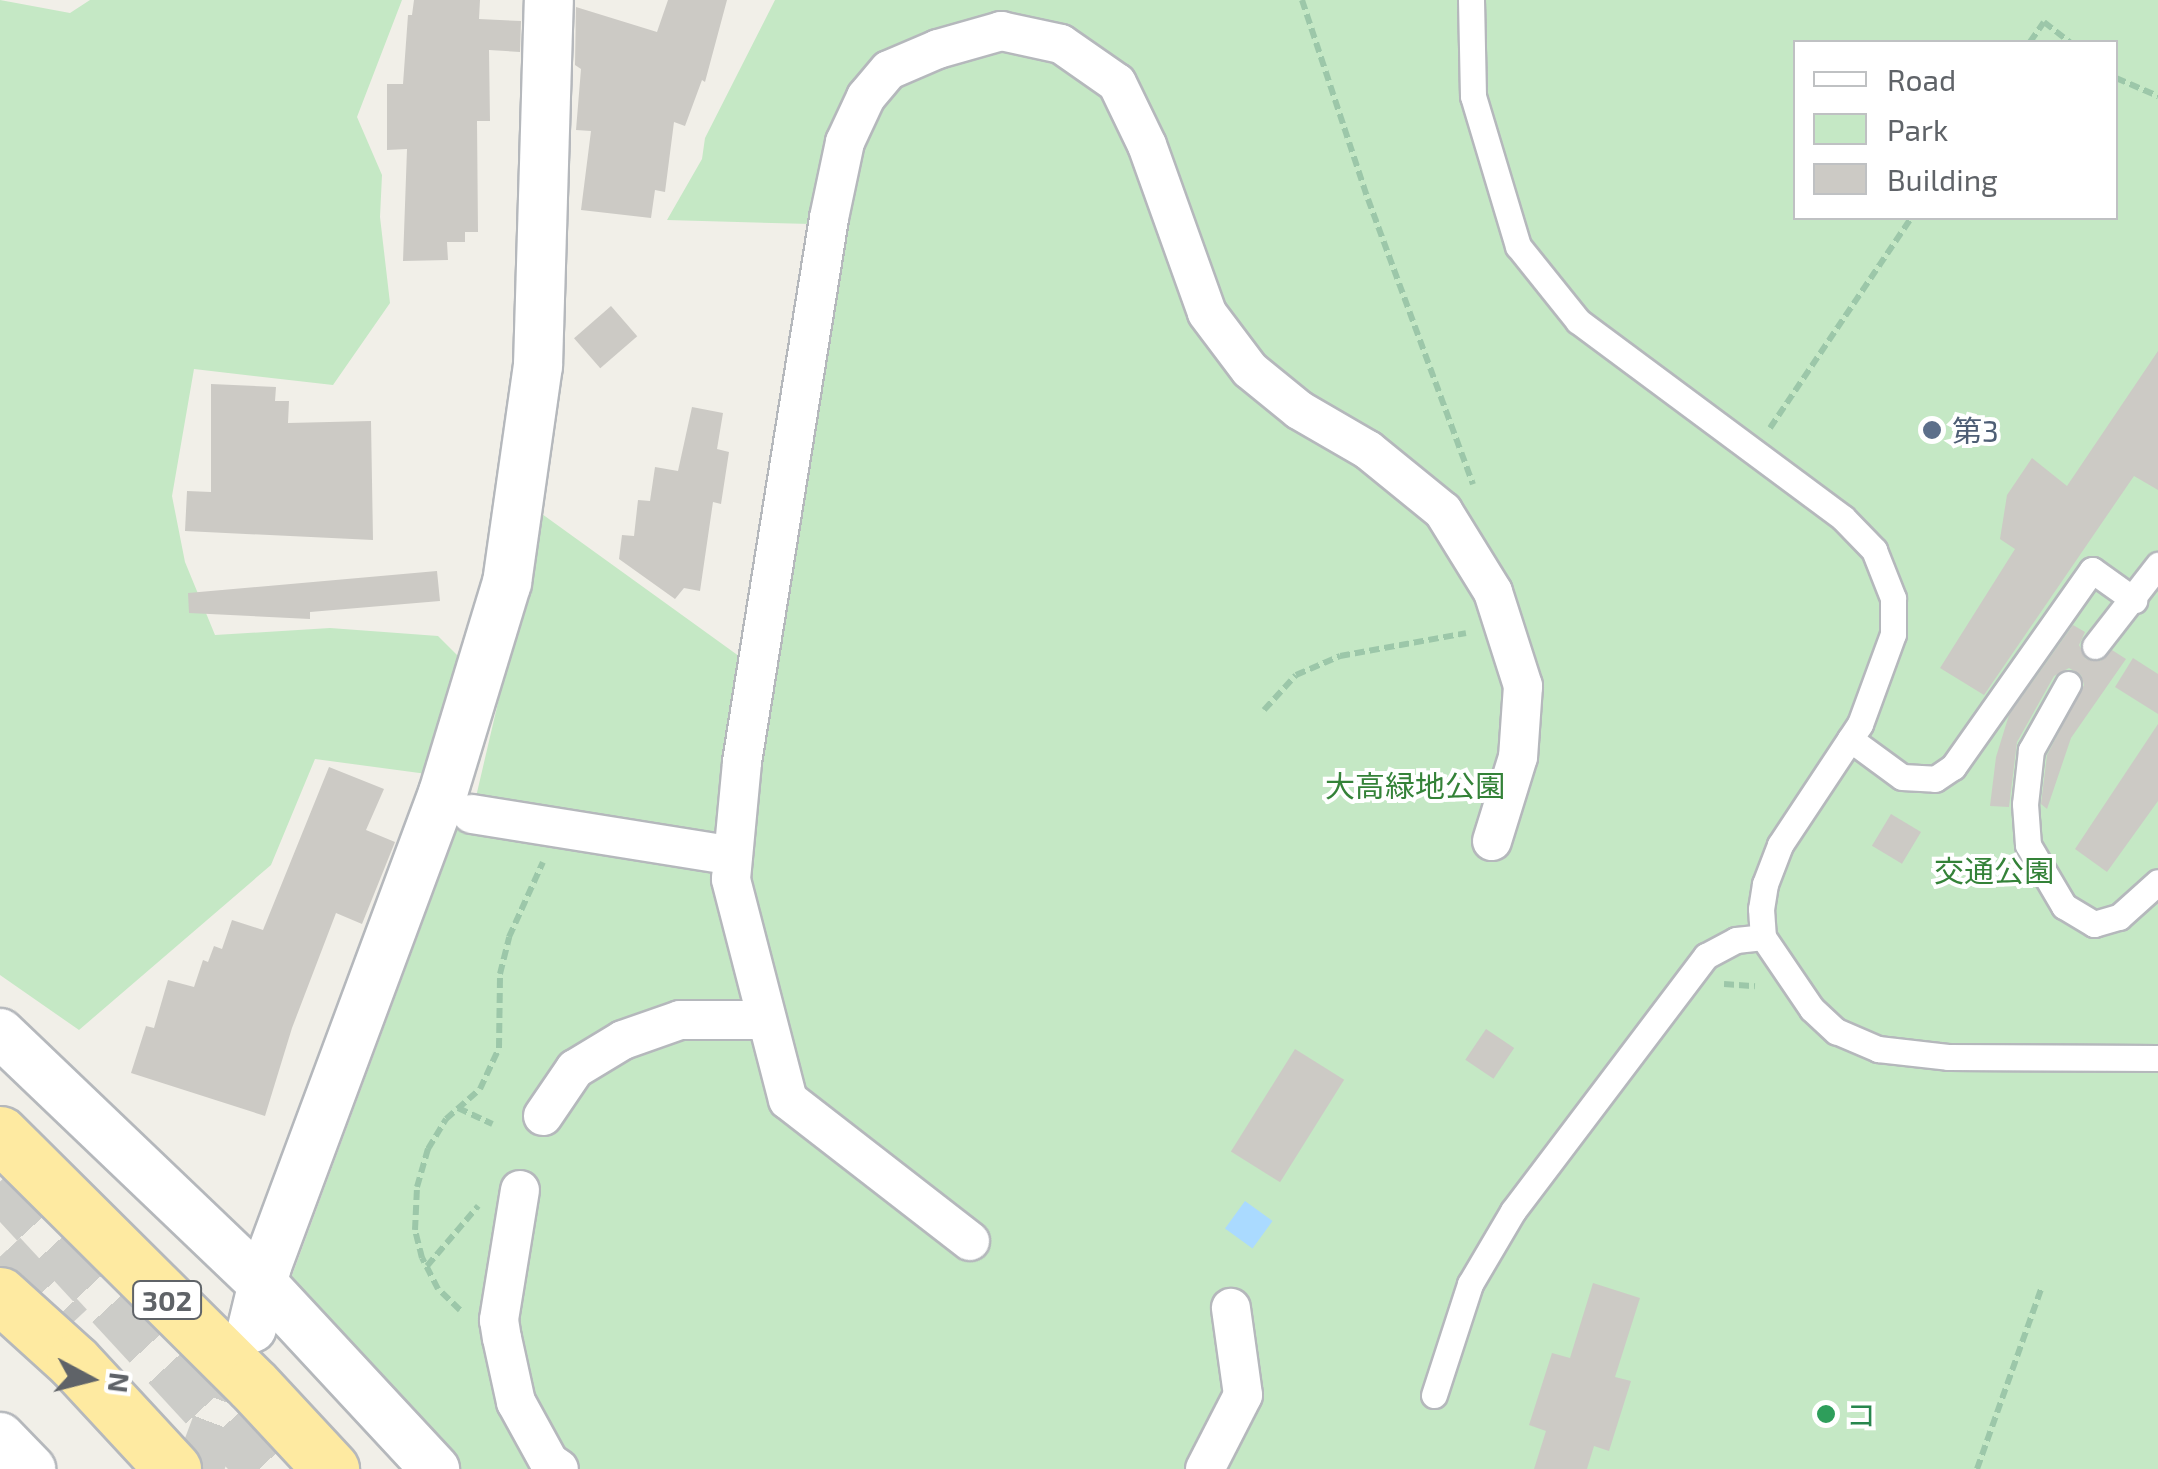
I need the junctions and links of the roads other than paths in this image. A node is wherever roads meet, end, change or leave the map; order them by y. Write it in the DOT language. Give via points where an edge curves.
graph roads {
  1 [pos="549,0"];
  2 [pos="1471,0"];
  3 [pos="2158,565"];
  4 [pos="2134,600"];
  5 [pos="2095,646"];
  6 [pos="2068,684"];
  7 [pos="1850,739"];
  8 [pos="472,814"];
  9 [pos="1492,841"];
  10 [pos="733,856"];
  11 [pos="2158,882"];
  12 [pos="1764,937"];
  13 [pos="766,1020"];
  14 [pos="0,1033"];
  15 [pos="2158,1058"];
  16 [pos="543,1116"];
  17 [pos="0,1134"];
  18 [pos="503,1193"];
  19 [pos="970,1241"];
  20 [pos="0,1295"];
  21 [pos="257,1306"];
  22 [pos="1231,1308"];
  23 [pos="1434,1395"];
  24 [pos="0,1436"];
  25 [pos="31,1469"];
  26 [pos="173,1469"];
  27 [pos="331,1469"];
  28 [pos="435,1469"];
  29 [pos="558,1469"];
  30 [pos="1205,1469"];
  1 -- 21 [label="street" via="538,366 507,583 444,793"];
  2 -- 7 [label="lane" via="1473,96 1518,246 1578,321 1843,518 1874,550 1893,598 1893,634"];
  3 -- 4 [label="lane"];
  4 -- 5 [label="lane"];
  4 -- 7 [label="lane" via="2092,570 1953,767 1935,779 1902,777"];
  6 -- 11 [label="lane" via="2031,750 2028,845 2064,906 2094,924 2118,917"];
  7 -- 12 [label="lane" via="1780,845 1765,884"];
  8 -- 10 [label="street"];
  9 -- 10 [label="street" via="1518,758 1522,686 1493,592 1443,510 1250,370 1207,313 1118,82 1061,44 1001,32 938,48 889,70 844,142 810,324"];
  10 -- 13 [label="street" via="730,879"];
  12 -- 15 [label="lane" via="1812,1009 1836,1032 1878,1049 1948,1057"];
  12 -- 23 [label="lane" via="1736,940 1706,956 1513,1211 1470,1284"];
  13 -- 16 [label="street" via="680,1020 623,1040 575,1069"];
  13 -- 19 [label="street" via="788,1100"];
  14 -- 21 [label="street"];
  17 -- 27 [label="highway, 302"];
  18 -- 29 [label="street" via="502,1338 516,1402"];
  20 -- 26 [label="highway" via="74,1362"];
  21 -- 28 [label="street"];
  22 -- 30 [label="street" via="1243,1395"];
  24 -- 25 [label="street"];
}
